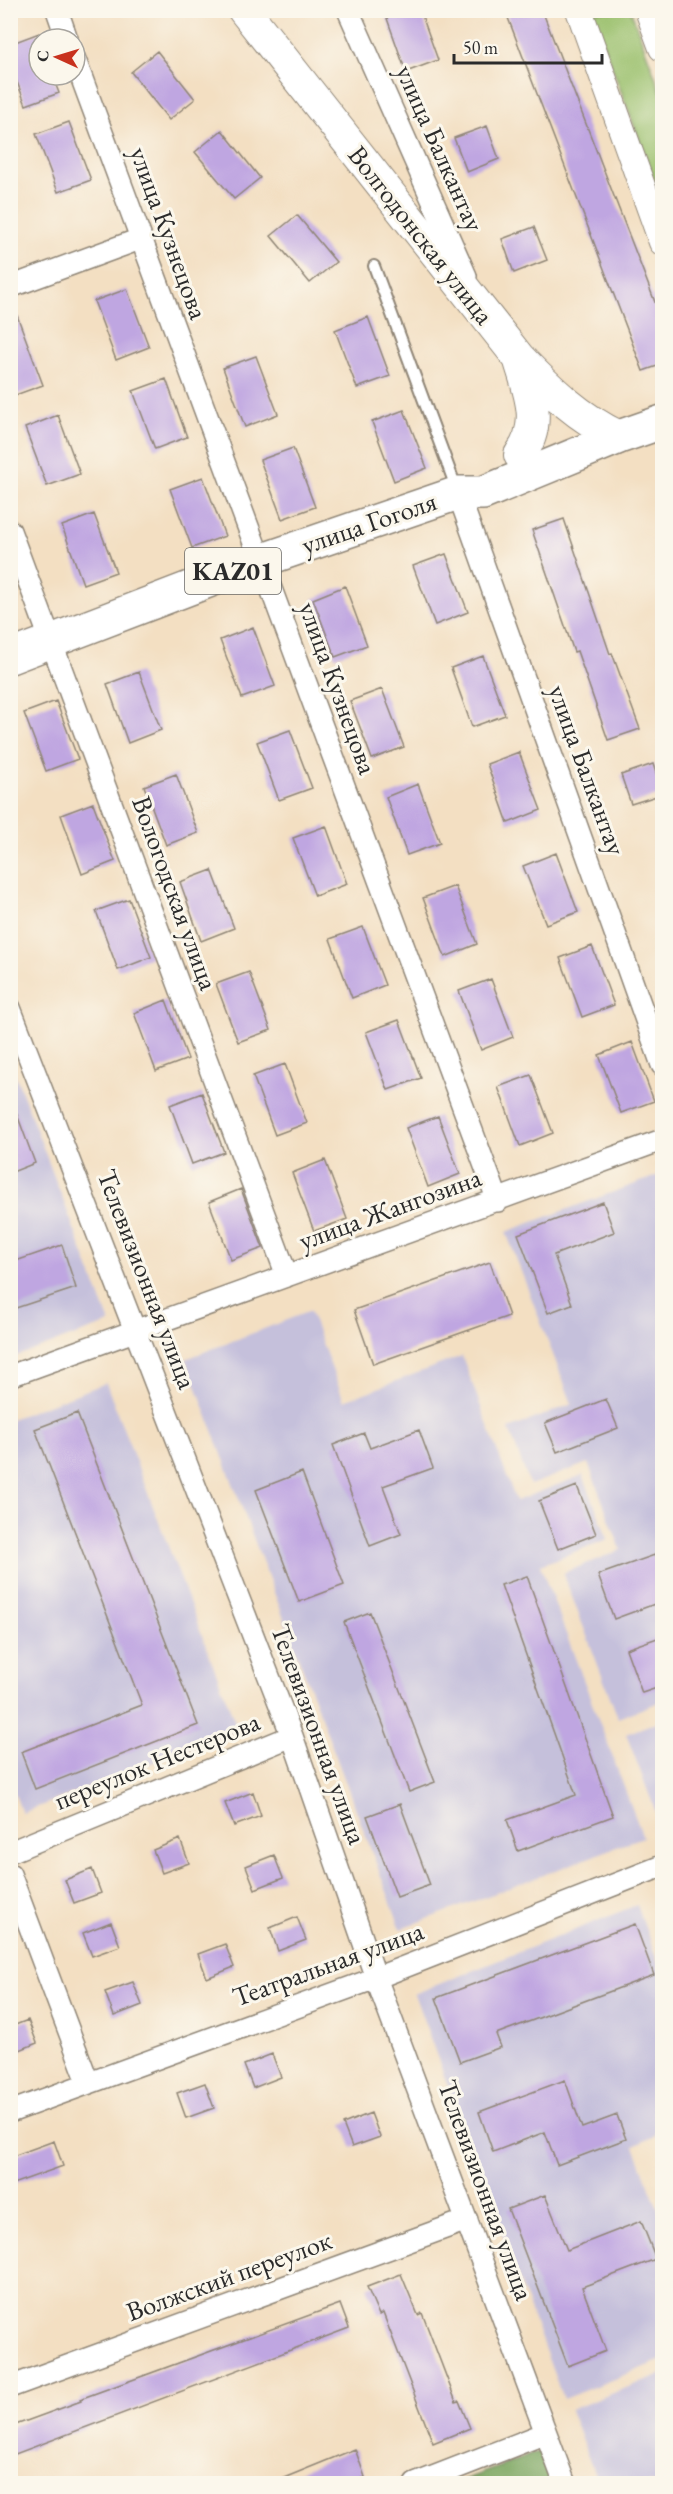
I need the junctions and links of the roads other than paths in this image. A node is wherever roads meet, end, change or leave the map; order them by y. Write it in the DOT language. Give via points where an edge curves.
graph roads {
  1 [pos="57,10"];
  2 [pos="244,10"];
  3 [pos="348,10"];
  4 [pos="579,10"];
  5 [pos="648,10"];
  6 [pos="63,27"];
  7 [pos="663,48"];
  8 [pos="85,87"];
  9 [pos="140,239"];
  10 [pos="663,242"];
  11 [pos="375,266"];
  12 [pos="10,287"];
  13 [pos="481,310"];
  14 [pos="519,358"];
  15 [pos="663,403"];
  16 [pos="663,422"];
  17 [pos="615,432"];
  18 [pos="663,433"];
  19 [pos="520,455"];
  20 [pos="458,493"];
  21 [pos="10,531"];
  22 [pos="260,561"];
  23 [pos="51,642"];
  24 [pos="10,657"];
  25 [pos="10,1008"];
  26 [pos="663,1065"];
  27 [pos="663,1140"];
  28 [pos="498,1201"];
  29 [pos="287,1276"];
  30 [pos="136,1329"];
  31 [pos="10,1376"];
  32 [pos="292,1736"];
  33 [pos="10,1851"];
  34 [pos="663,1866"];
  35 [pos="10,1874"];
  36 [pos="376,1978"];
  37 [pos="88,2082"];
  38 [pos="10,2112"];
  39 [pos="467,2220"];
  40 [pos="10,2387"];
  41 [pos="546,2433"];
  42 [pos="415,2484"];
  43 [pos="565,2484"];
  1 -- 6 [label="street"];
  2 -- 13 [label="main road, Волгодонская улица"];
  3 -- 13 [label="street, улица Балкантау"];
  4 -- 10 [label="street"];
  5 -- 7 [label="street"];
  8 -- 9 [label="street, улица Кузнецова"];
  9 -- 12 [label="street"];
  9 -- 22 [label="street, улица Кузнецова"];
  11 -- 20 [label="lane"];
  13 -- 14 [label="main road, Волгодонская улица"];
  14 -- 17 [label="main road, Волгодонская улица" via="553,393"];
  14 -- 19 [label="main road" via="535,423 530,441"];
  15 -- 17 [label="highway, улица Гоголя / KАZ01"];
  16 -- 17 [label="highway, улица Гоголя / KАZ01"];
  17 -- 18 [label="main road"];
  17 -- 19 [label="highway, улица Гоголя / KАZ01"];
  17 -- 20 [label="highway, улица Гоголя / KАZ01" via="483,493"];
  19 -- 20 [label="highway, улица Гоголя / KАZ01" via="476,473"];
  20 -- 22 [label="highway, улица Гоголя / KАZ01"];
  20 -- 26 [label="street, улица Балкантау"];
  21 -- 23 [label="street, Вологодская улица"];
  22 -- 23 [label="highway, улица Гоголя / KАZ01"];
  22 -- 28 [label="street, улица Кузнецова"];
  23 -- 24 [label="highway, улица Гоголя / KАZ01"];
  23 -- 29 [label="street, Вологодская улица"];
  25 -- 30 [label="street, Телевизионная улица"];
  27 -- 28 [label="street, улица Жангозина"];
  28 -- 29 [label="street, улица Жангозина"];
  29 -- 30 [label="street, улица Жангозина"];
  30 -- 31 [label="street, улица Жангозина"];
  30 -- 32 [label="street, Телевизионная улица"];
  32 -- 33 [label="street, переулок Нестерова"];
  32 -- 36 [label="street, Телевизионная улица"];
  34 -- 36 [label="street, Театральная улица"];
  35 -- 37 [label="street"];
  36 -- 37 [label="street, Театральная улица"];
  36 -- 39 [label="street, Телевизионная улица"];
  37 -- 38 [label="street, Театральная улица"];
  39 -- 40 [label="street, Волжский переулок"];
  39 -- 41 [label="street, Телевизионная улица"];
  41 -- 42 [label="street"];
  41 -- 43 [label="street, Телевизионная улица"];
}
